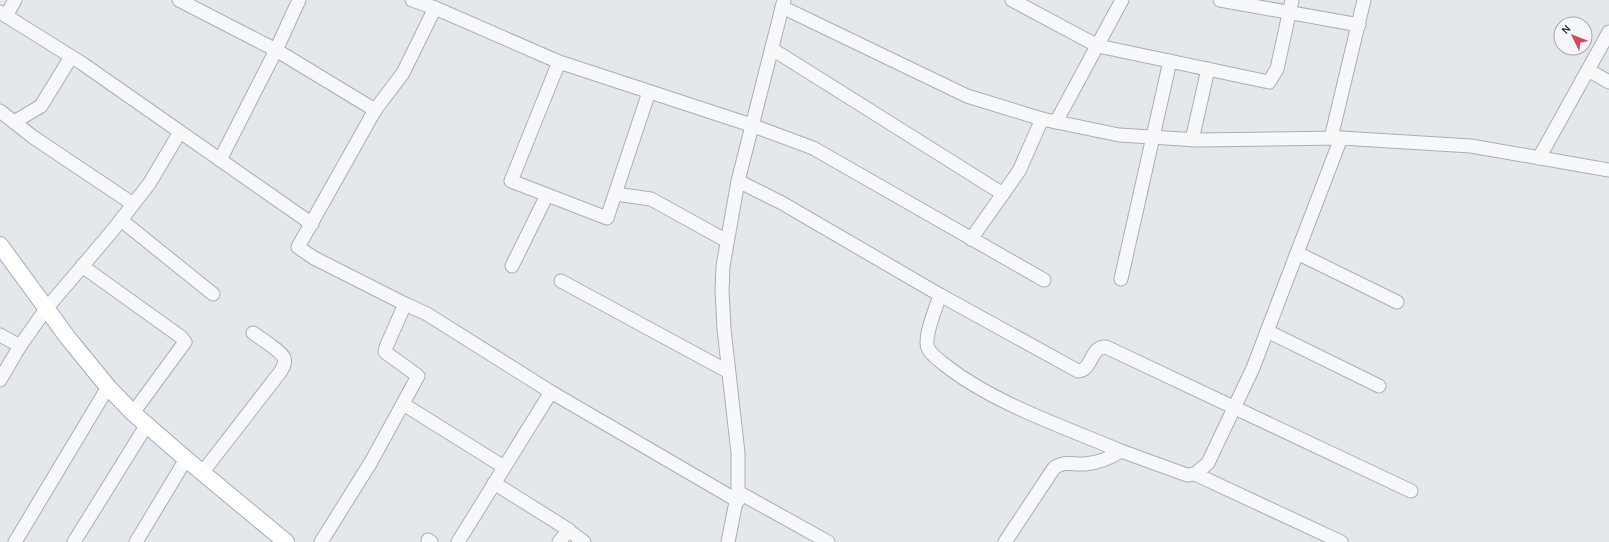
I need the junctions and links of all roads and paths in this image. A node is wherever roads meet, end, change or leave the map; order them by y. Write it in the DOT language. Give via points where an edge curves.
graph roads {
  1 [pos="15,0"];
  2 [pos="179,0"];
  3 [pos="299,0"];
  4 [pos="412,0"];
  5 [pos="1012,0"];
  6 [pos="1122,0"];
  7 [pos="1220,0"];
  8 [pos="1364,0"];
  9 [pos="783,4"];
  10 [pos="1291,6"];
  11 [pos="434,8"];
  12 [pos="3,14"];
  13 [pos="1358,25"];
  14 [pos="1609,32"];
  15 [pos="1098,46"];
  16 [pos="772,49"];
  17 [pos="276,50"];
  18 [pos="71,57"];
  19 [pos="1170,60"];
  20 [pos="559,62"];
  21 [pos="1208,69"];
  22 [pos="1588,70"];
  23 [pos="1609,82"];
  24 [pos="649,92"];
  25 [pos="375,110"];
  26 [pos="0,111"];
  27 [pos="1042,119"];
  28 [pos="14,122"];
  29 [pos="1056,122"];
  30 [pos="751,125"];
  31 [pos="180,132"];
  32 [pos="1153,137"];
  33 [pos="1336,138"];
  34 [pos="1192,140"];
  35 [pos="1539,158"];
  36 [pos="220,160"];
  37 [pos="1609,170"];
  38 [pos="738,181"];
  39 [pos="615,194"];
  40 [pos="1003,194"];
  41 [pos="547,195"];
  42 [pos="133,204"];
  43 [pos="121,220"];
  44 [pos="312,224"];
  45 [pos="971,239"];
  46 [pos="727,241"];
  47 [pos="0,245"];
  48 [pos="1297,253"];
  49 [pos="82,266"];
  50 [pos="512,266"];
  51 [pos="1121,279"];
  52 [pos="1044,280"];
  53 [pos="561,281"];
  54 [pos="213,294"];
  55 [pos="940,295"];
  56 [pos="1397,302"];
  57 [pos="405,304"];
  58 [pos="46,309"];
  59 [pos="1267,331"];
  60 [pos="253,333"];
  61 [pos="0,335"];
  62 [pos="20,346"];
  63 [pos="727,371"];
  64 [pos="0,380"];
  65 [pos="1379,386"];
  66 [pos="108,387"];
  67 [pos="551,392"];
  68 [pos="403,404"];
  69 [pos="1235,408"];
  70 [pos="133,413"];
  71 [pos="146,426"];
  72 [pos="1121,451"];
  73 [pos="186,460"];
  74 [pos="504,468"];
  75 [pos="202,472"];
  76 [pos="1196,474"];
  77 [pos="494,483"];
  78 [pos="1411,491"];
  79 [pos="738,496"];
  80 [pos="569,531"];
  81 [pos="15,542"];
  82 [pos="74,542"];
  83 [pos="136,542"];
  84 [pos="286,542"];
  85 [pos="321,542"];
  86 [pos="458,542"];
  87 [pos="559,542"];
  88 [pos="584,542"];
  89 [pos="728,542"];
  90 [pos="828,542"];
  91 [pos="1005,542"];
  92 [pos="1341,542"];
  1 -- 12 [label="street"];
  2 -- 17 [label="street"];
  3 -- 17 [label="street"];
  4 -- 11 [label="street"];
  5 -- 15 [label="street"];
  6 -- 15 [label="street"];
  7 -- 10 [label="street"];
  8 -- 13 [label="street"];
  9 -- 16 [label="street"];
  9 -- 27 [label="street" via="967,96"];
  10 -- 13 [label="street"];
  10 -- 21 [label="street" via="1277,69 1269,82"];
  11 -- 20 [label="street"];
  11 -- 25 [label="street" via="403,73"];
  12 -- 18 [label="street"];
  13 -- 33 [label="street"];
  14 -- 22 [label="street"];
  15 -- 19 [label="street"];
  15 -- 29 [label="street"];
  16 -- 30 [label="street"];
  16 -- 40 [label="street"];
  17 -- 25 [label="street"];
  17 -- 36 [label="street"];
  18 -- 28 [label="street" via="42,106"];
  18 -- 31 [label="street"];
  19 -- 21 [label="street"];
  19 -- 32 [label="street"];
  20 -- 24 [label="street"];
  20 -- 41 [label="street" via="511,181"];
  21 -- 34 [label="street"];
  22 -- 23 [label="street"];
  22 -- 35 [label="street"];
  24 -- 30 [label="street"];
  24 -- 39 [label="street"];
  25 -- 44 [label="street"];
  26 -- 28 [label="street"];
  27 -- 29 [label="street"];
  27 -- 40 [label="street" via="1018,171"];
  28 -- 42 [label="street" via="48,148"];
  29 -- 32 [label="street" via="1119,135"];
  30 -- 38 [label="street"];
  30 -- 45 [label="street" via="813,148"];
  31 -- 36 [label="street"];
  31 -- 42 [label="street" via="149,184"];
  32 -- 34 [label="street"];
  32 -- 51 [label="street"];
  33 -- 34 [label="street"];
  33 -- 35 [label="street" via="1471,146"];
  33 -- 48 [label="street"];
  35 -- 37 [label="street"];
  36 -- 44 [label="street"];
  38 -- 46 [label="street"];
  38 -- 55 [label="street" via="782,203"];
  39 -- 41 [label="street" via="607,218"];
  39 -- 46 [label="street" via="651,199"];
  40 -- 45 [label="street"];
  41 -- 50 [label="street"];
  42 -- 43 [label="street"];
  43 -- 49 [label="street"];
  43 -- 54 [label="street"];
  44 -- 57 [label="street" via="299,249"];
  45 -- 52 [label="street"];
  46 -- 63 [label="street" via="722,290"];
  47 -- 58 [label="main road"];
  48 -- 56 [label="street"];
  48 -- 59 [label="street"];
  49 -- 58 [label="street"];
  49 -- 70 [label="street" via="185,342"];
  53 -- 63 [label="street"];
  55 -- 69 [label="street" via="1078,371 1086,368 1097,349 1106,347"];
  55 -- 72 [label="street" via="928,332 927,347 933,355 988,394"];
  57 -- 67 [label="street" via="427,314"];
  57 -- 68 [label="street" via="385,352 418,376"];
  58 -- 62 [label="street"];
  58 -- 66 [label="main road"];
  59 -- 65 [label="street"];
  59 -- 69 [label="street"];
  60 -- 75 [label="street" via="280,353 285,364"];
  61 -- 62 [label="street"];
  62 -- 64 [label="street"];
  63 -- 79 [label="street" via="738,453"];
  66 -- 70 [label="main road"];
  66 -- 81 [label="street"];
  67 -- 74 [label="street"];
  67 -- 79 [label="street"];
  68 -- 74 [label="street"];
  68 -- 85 [label="street" via="371,462"];
  69 -- 76 [label="street" via="1208,463"];
  69 -- 78 [label="street"];
  70 -- 71 [label="main road"];
  71 -- 73 [label="main road"];
  71 -- 82 [label="street"];
  72 -- 76 [label="street" via="1187,475"];
  72 -- 91 [label="street" via="1094,463 1084,465 1066,462 1054,468"];
  73 -- 75 [label="main road"];
  73 -- 83 [label="street"];
  74 -- 77 [label="street"];
  75 -- 84 [label="main road"];
  76 -- 92 [label="street"];
  77 -- 80 [label="street"];
  77 -- 86 [label="street"];
  79 -- 89 [label="street"];
  79 -- 90 [label="street"];
  80 -- 87 [label="street"];
  80 -- 88 [label="street"];
}
